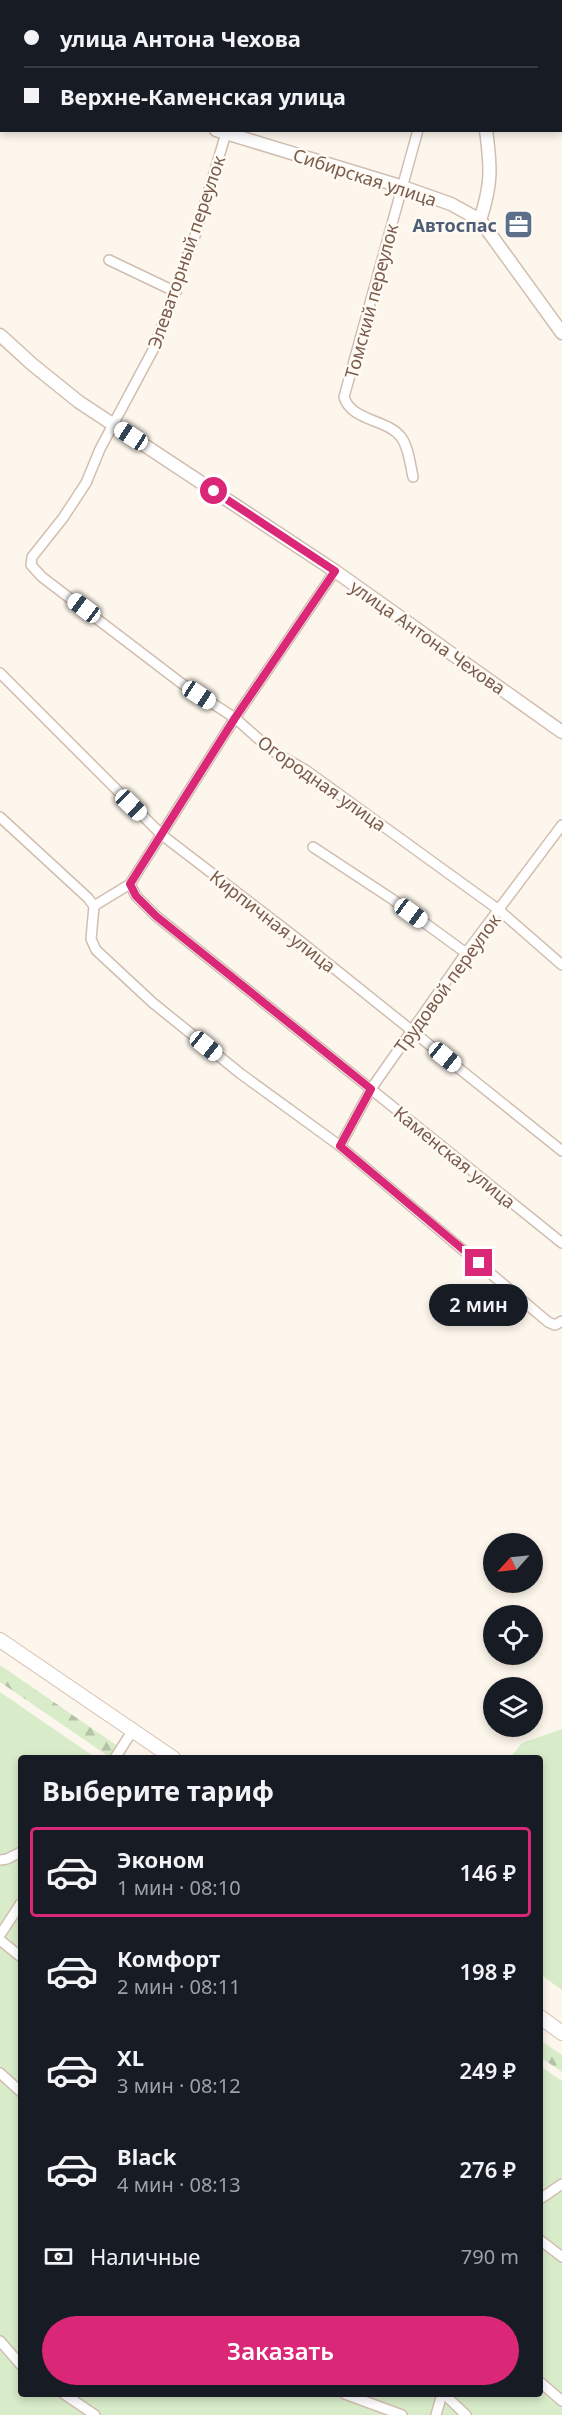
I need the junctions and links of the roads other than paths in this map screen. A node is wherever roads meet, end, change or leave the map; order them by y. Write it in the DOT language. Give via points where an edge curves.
graph roads {
  1 [pos="223,132"];
  2 [pos="417,132"];
  3 [pos="486,132"];
  4 [pos="403,187"];
  5 [pos="480,220"];
  6 [pos="109,260"];
  7 [pos="176,292"];
  8 [pos="562,333"];
  9 [pos="0,335"];
  10 [pos="114,425"];
  11 [pos="413,477"];
  12 [pos="32,557"];
  13 [pos="335,571"];
  14 [pos="0,673"];
  15 [pos="235,718"];
  16 [pos="562,732"];
  17 [pos="0,817"];
  18 [pos="562,825"];
  19 [pos="162,835"];
  20 [pos="313,847"];
  21 [pos="130,884"];
  22 [pos="94,906"];
  23 [pos="500,910"];
  24 [pos="466,953"];
  25 [pos="562,965"];
  26 [pos="412,1031"];
  27 [pos="371,1089"];
  28 [pos="340,1146"];
  29 [pos="562,1151"];
  30 [pos="562,1243"];
  31 [pos="562,1321"];
  32 [pos="0,1640"];
  33 [pos="133,1730"];
  34 [pos="117,1755"];
  35 [pos="169,1755"];
  36 [pos="18,1854"];
  37 [pos="0,1860"];
  38 [pos="18,1908"];
  39 [pos="0,1937"];
  40 [pos="18,1954"];
  41 [pos="543,2019"];
  42 [pos="562,2032"];
  43 [pos="0,2073"];
  44 [pos="18,2089"];
  45 [pos="562,2184"];
  46 [pos="543,2196"];
  47 [pos="543,2242"];
  48 [pos="562,2257"];
  49 [pos="0,2341"];
  50 [pos="18,2362"];
  51 [pos="543,2385"];
  52 [pos="68,2397"];
  53 [pos="353,2397"];
  54 [pos="442,2397"];
  55 [pos="446,2397"];
  56 [pos="562,2401"];
  57 [pos="94,2415"];
  58 [pos="402,2415"];
  59 [pos="436,2415"];
  60 [pos="466,2415"];
  1 -- 4 [label="street, Сибирская улица"];
  1 -- 7 [label="street, Элеваторный переулок"];
  2 -- 4 [label="street, Томский переулок"];
  3 -- 5 [label="street" via="489,192"];
  4 -- 5 [label="street, Сибирская улица" via="451,204"];
  4 -- 11 [label="street, Томский переулок" via="344,397 352,409 400,436"];
  5 -- 8 [label="street, Сибирская улица"];
  6 -- 7 [label="street"];
  7 -- 10 [label="street, Элеваторный переулок" via="153,350"];
  9 -- 10 [label="street, улица Антона Чехова" via="60,387"];
  10 -- 12 [label="street, Элеваторный переулок" via="82,490"];
  10 -- 13 [label="street, улица Антона Чехова"];
  12 -- 15 [label="street, Огородная улица" via="31,566 42,577 181,684"];
  13 -- 15 [label="street"];
  13 -- 16 [label="street, улица Антона Чехова"];
  14 -- 19 [label="street, Кирпичная улица"];
  15 -- 19 [label="street"];
  15 -- 23 [label="street, Огородная улица" via="271,750 307,771"];
  17 -- 22 [label="street"];
  18 -- 23 [label="street, Трудовой переулок"];
  19 -- 21 [label="street"];
  19 -- 26 [label="street, Кирпичная улица"];
  20 -- 24 [label="street"];
  21 -- 22 [label="street"];
  21 -- 27 [label="street, Каменская улица" via="156,916"];
  22 -- 28 [label="street" via="92,939 107,961 242,1074"];
  23 -- 24 [label="street, Трудовой переулок"];
  23 -- 25 [label="street, Огородная улица"];
  24 -- 26 [label="street, Трудовой переулок"];
  26 -- 27 [label="street, Трудовой переулок"];
  26 -- 29 [label="street, Кирпичная улица"];
  27 -- 28 [label="street, Трудовой переулок"];
  27 -- 30 [label="street, Каменская улица"];
  28 -- 31 [label="street" via="548,1322 555,1325"];
  32 -- 33 [label="main road"];
  33 -- 34 [label="street"];
  33 -- 35 [label="main road"];
  36 -- 37 [label="street"];
  38 -- 39 [label="street"];
  39 -- 40 [label="street"];
  41 -- 42 [label="main road"];
  43 -- 44 [label="street"];
  45 -- 46 [label="street"];
  47 -- 48 [label="street"];
  49 -- 50 [label="street"];
  51 -- 56 [label="street"];
  52 -- 57 [label="street"];
  53 -- 58 [label="street"];
  54 -- 59 [label="street"];
  55 -- 60 [label="street"];
}
